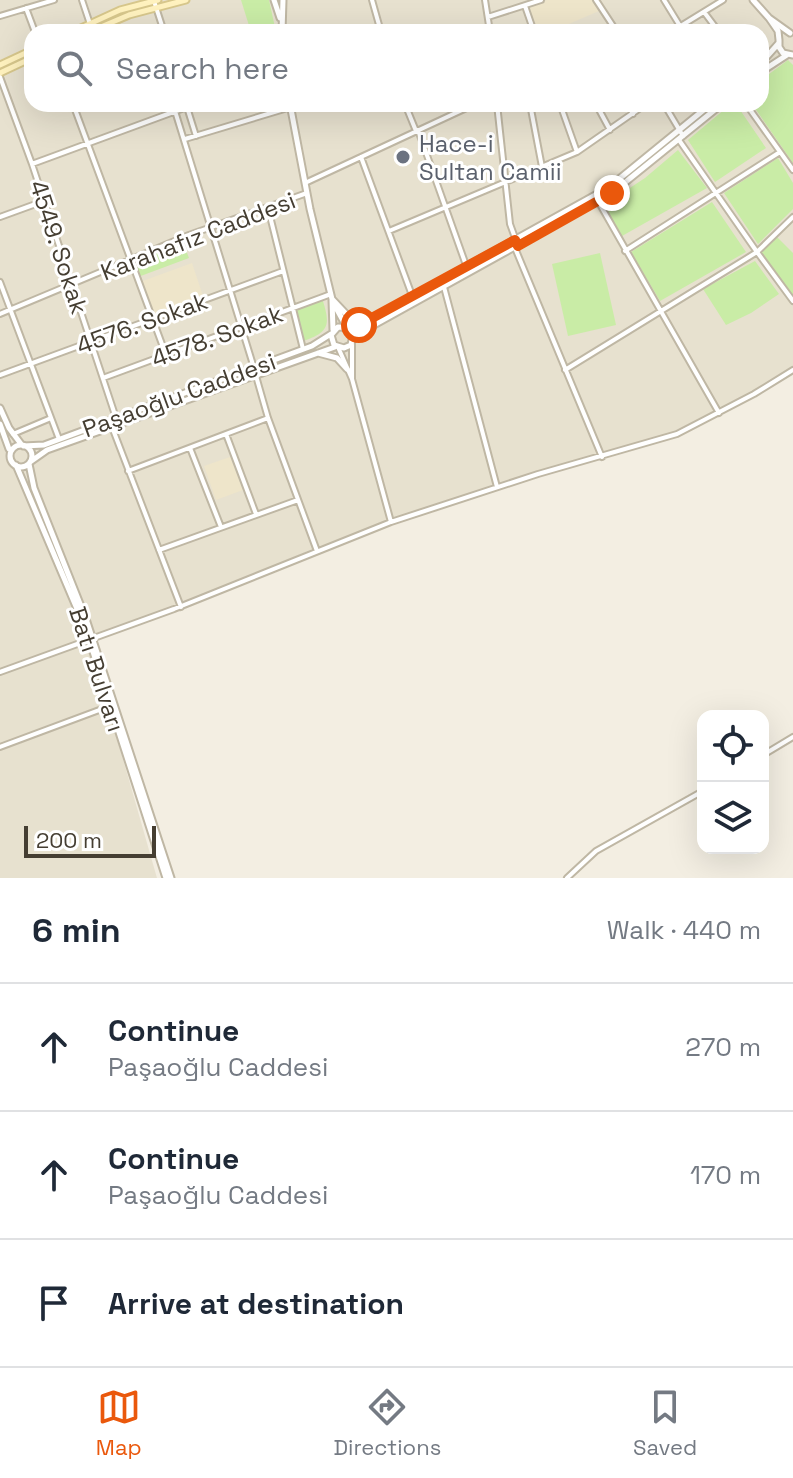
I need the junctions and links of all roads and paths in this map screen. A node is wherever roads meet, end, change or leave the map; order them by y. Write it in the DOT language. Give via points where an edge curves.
graph roads {
  1 [pos="54,0"];
  2 [pos="82,0"];
  3 [pos="186,0"];
  4 [pos="274,0"];
  5 [pos="283,0"];
  6 [pos="372,0"];
  7 [pos="485,0"];
  8 [pos="541,0"];
  9 [pos="596,0"];
  10 [pos="664,0"];
  11 [pos="723,0"];
  12 [pos="755,1"];
  13 [pos="156,3"];
  14 [pos="525,6"];
  15 [pos="26,8"];
  16 [pos="704,12"];
  17 [pos="0,16"];
  18 [pos="488,17"];
  19 [pos="769,18"];
  20 [pos="281,22"];
  21 [pos="32,24"];
  22 [pos="90,24"];
  23 [pos="107,24"];
  24 [pos="162,24"];
  25 [pos="379,24"];
  26 [pos="488,24"];
  27 [pos="531,24"];
  28 [pos="612,24"];
  29 [pos="679,24"];
  30 [pos="683,24"];
  31 [pos="713,24"];
  32 [pos="792,33"];
  33 [pos="779,42"];
  34 [pos="24,54"];
  35 [pos="769,54"];
  36 [pos="791,55"];
  37 [pos="24,62"];
  38 [pos="0,65"];
  39 [pos="769,67"];
  40 [pos="0,75"];
  41 [pos="76,112"];
  42 [pos="172,112"];
  43 [pos="175,112"];
  44 [pos="188,112"];
  45 [pos="272,112"];
  46 [pos="292,112"];
  47 [pos="409,112"];
  48 [pos="457,112"];
  49 [pos="498,112"];
  50 [pos="532,112"];
  51 [pos="563,112"];
  52 [pos="600,112"];
  53 [pos="636,112"];
  54 [pos="668,112"];
  55 [pos="703,112"];
  56 [pos="711,112"];
  57 [pos="752,112"];
  58 [pos="633,114"];
  59 [pos="417,130"];
  60 [pos="610,130"];
  61 [pos="681,135"];
  62 [pos="196,136"];
  63 [pos="184,140"];
  64 [pos="89,143"];
  65 [pos="577,152"];
  66 [pos="780,152"];
  67 [pos="361,156"];
  68 [pos="32,164"];
  69 [pos="542,167"];
  70 [pos="793,170"];
  71 [pos="505,181"];
  72 [pos="305,183"];
  73 [pos="307,193"];
  74 [pos="717,193"];
  75 [pos="44,201"];
  76 [pos="598,201"];
  77 [pos="267,207"];
  78 [pos="446,208"];
  79 [pos="0,217"];
  80 [pos="793,217"];
  81 [pos="211,227"];
  82 [pos="389,231"];
  83 [pos="516,245"];
  84 [pos="625,251"];
  85 [pos="757,252"];
  86 [pos="131,260"];
  87 [pos="467,268"];
  88 [pos="283,271"];
  89 [pos="0,282"];
  90 [pos="72,286"];
  91 [pos="444,287"];
  92 [pos="230,290"];
  93 [pos="332,296"];
  94 [pos="413,298"];
  95 [pos="793,301"];
  96 [pos="293,308"];
  97 [pos="10,310"];
  98 [pos="660,310"];
  99 [pos="0,314"];
  100 [pos="153,319"];
  101 [pos="370,320"];
  102 [pos="241,327"];
  103 [pos="347,327"];
  104 [pos="332,332"];
  105 [pos="353,341"];
  106 [pos="91,342"];
  107 [pos="337,347"];
  108 [pos="303,349"];
  109 [pos="314,352"];
  110 [pos="166,355"];
  111 [pos="30,364"];
  112 [pos="347,369"];
  113 [pos="565,370"];
  114 [pos="793,370"];
  115 [pos="255,371"];
  116 [pos="0,375"];
  117 [pos="103,378"];
  118 [pos="352,379"];
  119 [pos="0,408"];
  120 [pos="719,413"];
  121 [pos="51,418"];
  122 [pos="116,418"];
  123 [pos="268,418"];
  124 [pos="0,424"];
  125 [pos="112,427"];
  126 [pos="13,434"];
  127 [pos="226,434"];
  128 [pos="59,439"];
  129 [pos="22,445"];
  130 [pos="190,448"];
  131 [pos="10,451"];
  132 [pos="602,457"];
  133 [pos="29,463"];
  134 [pos="16,465"];
  135 [pos="128,472"];
  136 [pos="497,487"];
  137 [pos="298,500"];
  138 [pos="256,515"];
  139 [pos="391,522"];
  140 [pos="221,527"];
  141 [pos="159,550"];
  142 [pos="317,551"];
  143 [pos="181,607"];
  144 [pos="91,639"];
  145 [pos="0,672"];
  146 [pos="110,706"];
  147 [pos="793,737"];
  148 [pos="0,747"];
  149 [pos="769,751"];
  150 [pos="697,794"];
  151 [pos="169,878"];
  152 [pos="567,878"];
  1 -- 15 [label="street"];
  2 -- 22 [label="street"];
  3 -- 13 [label="main road"];
  4 -- 20 [label="street"];
  5 -- 20 [label="street"];
  6 -- 25 [label="street"];
  7 -- 18 [label="street"];
  8 -- 14 [label="street"];
  9 -- 28 [label="street"];
  10 -- 29 [label="street"];
  11 -- 16 [label="street"];
  12 -- 19 [label="street"];
  13 -- 22 [label="main road" via="123,9"];
  13 -- 23 [label="main road"];
  13 -- 24 [label="street"];
  14 -- 18 [label="street"];
  14 -- 27 [label="street"];
  15 -- 17 [label="street"];
  15 -- 21 [label="street"];
  16 -- 30 [label="street"];
  16 -- 31 [label="street"];
  18 -- 26 [label="street"];
  19 -- 32 [label="street"];
  19 -- 33 [label="street"];
  32 -- 33 [label="street"];
  33 -- 35 [label="street"];
  33 -- 36 [label="street" via="780,50"];
  34 -- 38 [label="main road"];
  36 -- 39 [label="street"];
  37 -- 40 [label="main road"];
  40 -- 68 [label="street, 4549. Sokak"];
  41 -- 64 [label="street"];
  42 -- 64 [label="street"];
  43 -- 63 [label="street"];
  44 -- 62 [label="street"];
  45 -- 62 [label="street"];
  46 -- 72 [label="street"];
  47 -- 59 [label="street"];
  48 -- 59 [label="street"];
  49 -- 71 [label="street"];
  50 -- 69 [label="street"];
  51 -- 65 [label="street"];
  52 -- 60 [label="street"];
  53 -- 58 [label="street"];
  54 -- 61 [label="street"];
  55 -- 61 [label="street"];
  56 -- 61 [label="street"];
  57 -- 66 [label="street"];
  58 -- 60 [label="street"];
  59 -- 67 [label="street"];
  59 -- 78 [label="street"];
  60 -- 65 [label="street"];
  61 -- 74 [label="street"];
  61 -- 76 [label="street"];
  61 -- 83 [label="street"];
  62 -- 63 [label="street"];
  63 -- 81 [label="street"];
  64 -- 68 [label="street"];
  64 -- 86 [label="street"];
  65 -- 69 [label="street"];
  66 -- 70 [label="street"];
  66 -- 74 [label="street"];
  67 -- 72 [label="street"];
  67 -- 82 [label="street"];
  68 -- 75 [label="street, 4549. Sokak"];
  69 -- 71 [label="street"];
  71 -- 78 [label="street"];
  71 -- 83 [label="street"];
  72 -- 73 [label="street"];
  73 -- 77 [label="street, Karahafız Caddesi"];
  73 -- 93 [label="street"];
  74 -- 84 [label="street"];
  74 -- 85 [label="street"];
  75 -- 79 [label="street"];
  75 -- 90 [label="street, 4549. Sokak"];
  76 -- 83 [label="street"];
  76 -- 84 [label="street"];
  77 -- 81 [label="street, Karahafız Caddesi"];
  77 -- 88 [label="street"];
  78 -- 82 [label="street"];
  78 -- 87 [label="street"];
  80 -- 85 [label="street"];
  81 -- 86 [label="street, Karahafız Caddesi"];
  81 -- 92 [label="street"];
  82 -- 94 [label="street"];
  83 -- 87 [label="street"];
  83 -- 91 [label="street"];
  83 -- 113 [label="street"];
  84 -- 98 [label="street"];
  85 -- 95 [label="street"];
  85 -- 98 [label="street"];
  86 -- 90 [label="street, Karahafız Caddesi"];
  86 -- 100 [label="street"];
  87 -- 94 [label="street"];
  88 -- 92 [label="street, 4576. Sokak"];
  88 -- 96 [label="street"];
  89 -- 97 [label="street"];
  90 -- 97 [label="street, Karahafız Caddesi"];
  90 -- 106 [label="street, 4549. Sokak"];
  91 -- 105 [label="street"];
  91 -- 136 [label="street"];
  92 -- 100 [label="street, 4576. Sokak"];
  92 -- 102 [label="street"];
  93 -- 96 [label="street, 4578. Sokak"];
  93 -- 101 [label="street" via="353,319"];
  93 -- 103 [label="street"];
  93 -- 104 [label="street"];
  94 -- 101 [label="street"];
  96 -- 102 [label="street, 4578. Sokak"];
  96 -- 108 [label="street"];
  97 -- 99 [label="street, Karahafız Caddesi"];
  97 -- 111 [label="street"];
  98 -- 113 [label="street"];
  98 -- 120 [label="street"];
  100 -- 106 [label="street, 4576. Sokak"];
  100 -- 110 [label="street"];
  101 -- 103 [label="street"];
  102 -- 110 [label="street, 4578. Sokak"];
  102 -- 115 [label="street"];
  103 -- 104 [label="street"];
  103 -- 105 [label="street"];
  104 -- 107 [label="street"];
  104 -- 108 [label="street, Paşaoğlu Caddesi"];
  105 -- 107 [label="street"];
  105 -- 118 [label="street"];
  106 -- 111 [label="street, 4576. Sokak"];
  106 -- 117 [label="street, 4549. Sokak"];
  107 -- 109 [label="street, Paşaoğlu Caddesi"];
  107 -- 112 [label="street"];
  108 -- 115 [label="street, Paşaoğlu Caddesi"];
  109 -- 112 [label="street" via="332,356"];
  109 -- 115 [label="street, Paşaoğlu Caddesi"];
  110 -- 117 [label="street, 4578. Sokak"];
  111 -- 116 [label="street, 4576. Sokak"];
  111 -- 121 [label="street"];
  112 -- 118 [label="street"];
  113 -- 132 [label="street"];
  114 -- 120 [label="street"];
  115 -- 122 [label="street, Paşaoğlu Caddesi"];
  115 -- 123 [label="street"];
  115 -- 125 [label="street, Paşaoğlu Caddesi"];
  117 -- 122 [label="street, 4549. Sokak"];
  118 -- 139 [label="street"];
  119 -- 126 [label="street"];
  120 -- 132 [label="street" via="677,434"];
  121 -- 126 [label="street"];
  121 -- 128 [label="street"];
  122 -- 128 [label="street, Paşaoğlu Caddesi"];
  123 -- 127 [label="street"];
  123 -- 137 [label="street"];
  124 -- 131 [label="street"];
  125 -- 133 [label="street, Paşaoğlu Caddesi" via="47,450"];
  125 -- 135 [label="street"];
  126 -- 129 [label="street"];
  127 -- 130 [label="street"];
  127 -- 138 [label="street"];
  128 -- 129 [label="street, Paşaoğlu Caddesi"];
  129 -- 131 [label="street"];
  129 -- 133 [label="street" via="30,454"];
  130 -- 135 [label="street"];
  130 -- 140 [label="street"];
  131 -- 134 [label="street"];
  132 -- 136 [label="street"];
  133 -- 134 [label="street"];
  133 -- 144 [label="street, Batı Bulvarı"];
  134 -- 144 [label="street, Batı Bulvarı"];
  135 -- 141 [label="street"];
  136 -- 139 [label="street"];
  137 -- 138 [label="street"];
  137 -- 142 [label="street"];
  138 -- 140 [label="street"];
  139 -- 142 [label="street"];
  140 -- 141 [label="street"];
  141 -- 143 [label="street"];
  142 -- 143 [label="street"];
  143 -- 144 [label="street"];
  144 -- 145 [label="street"];
  144 -- 146 [label="street, Batı Bulvarı"];
  144 -- 151 [label="street, Batı Bulvarı"];
  146 -- 148 [label="street"];
  146 -- 151 [label="street, Batı Bulvarı"];
  147 -- 149 [label="street"];
  150 -- 152 [label="street" via="596,851"];
}
